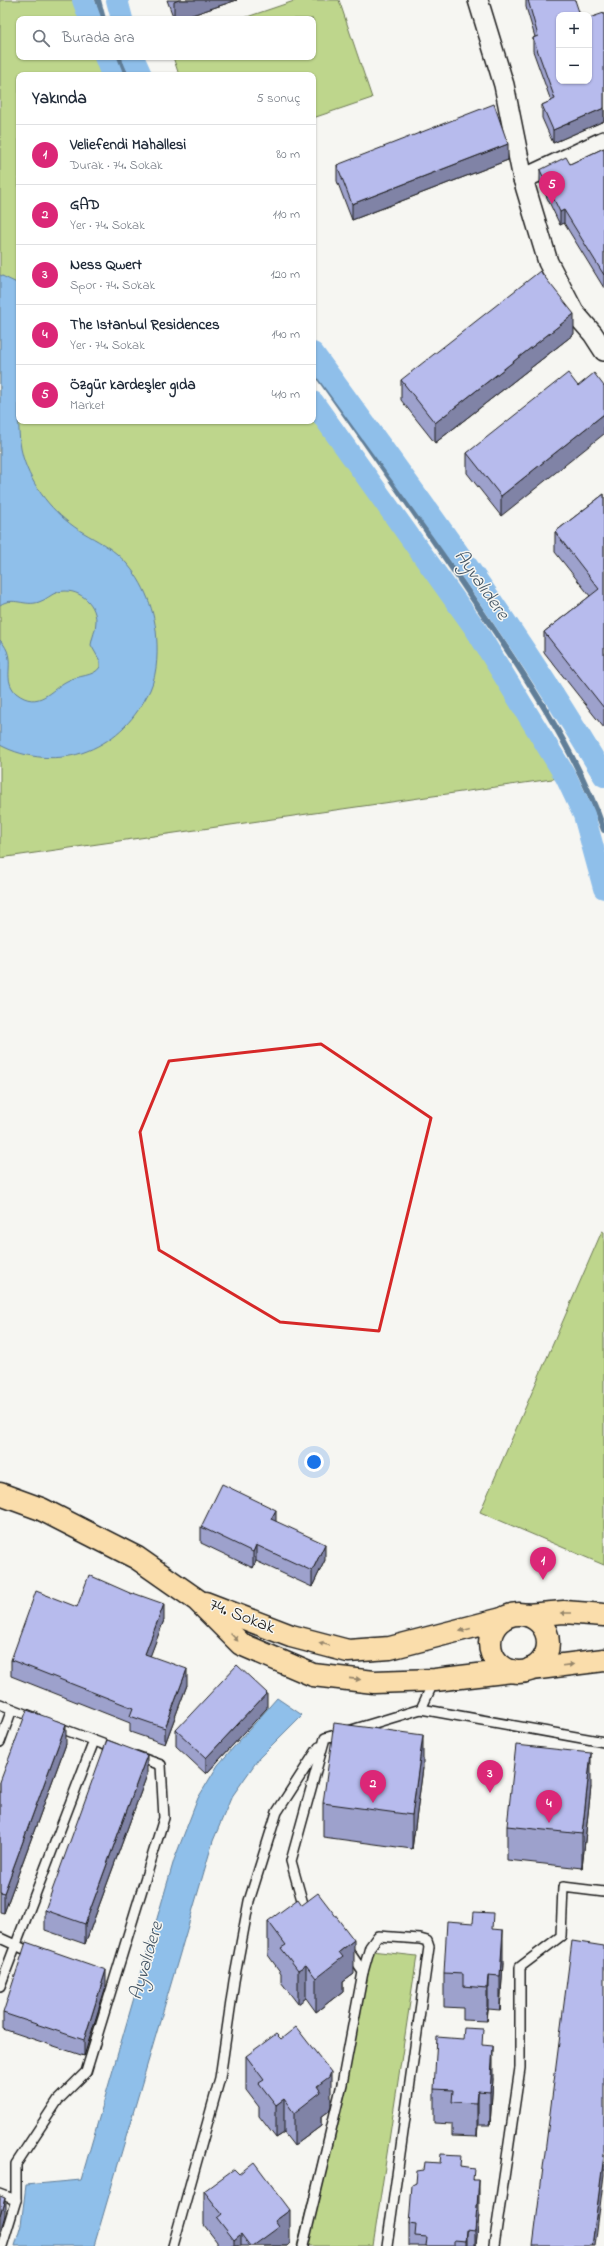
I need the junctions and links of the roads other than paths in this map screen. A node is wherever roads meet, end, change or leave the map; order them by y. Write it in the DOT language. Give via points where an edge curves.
graph roads {
  1 [pos="478,0"];
  2 [pos="604,141"];
  3 [pos="523,179"];
  4 [pos="598,330"];
  5 [pos="604,351"];
  6 [pos="0,1494"];
  7 [pos="197,1600"];
  8 [pos="527,1615"];
  9 [pos="604,1616"];
  10 [pos="502,1619"];
  11 [pos="604,1660"];
  12 [pos="522,1670"];
  13 [pos="435,1680"];
  14 [pos="0,1704"];
  15 [pos="12,1709"];
  16 [pos="421,1709"];
  17 [pos="325,1738"];
  18 [pos="0,1742"];
  19 [pos="94,1742"];
  20 [pos="604,1742"];
  21 [pos="604,1892"];
  22 [pos="318,1919"];
  23 [pos="0,1938"];
  24 [pos="340,1940"];
  25 [pos="15,1947"];
  26 [pos="43,1957"];
  27 [pos="363,1972"];
  28 [pos="0,1986"];
  29 [pos="0,2194"];
  30 [pos="16,2200"];
  31 [pos="2,2246"];
  32 [pos="173,2246"];
  33 [pos="303,2246"];
  34 [pos="387,2246"];
  35 [pos="494,2246"];
  1 -- 3 [label="street" via="504,85"];
  2 -- 3 [label="street"];
  3 -- 4 [label="street" via="548,262 574,312"];
  4 -- 5 [label="street"];
  6 -- 7 [label="main road" via="41,1509 137,1558"];
  10 -- 7 [label="main road, 74. Sokak, one-way" via="390,1648 348,1650 291,1636"];
  7 -- 13 [label="main road, 74. Sokak, one-way" via="241,1644 313,1675 374,1682"];
  9 -- 8 [label="main road, one-way" via="564,1612"];
  8 -- 10 [label="main road" via="519,1614"];
  8 -- 12 [label="main road" via="543,1627 548,1646 539,1663"];
  10 -- 12 [label="main road" via="495,1626 490,1644 496,1661"];
  12 -- 11 [label="main road, 74. Sokak, one-way"];
  12 -- 13 [label="main road, 74. Sokak"];
  13 -- 16 [label="lane"];
  14 -- 15 [label="lane"];
  15 -- 18 [label="lane"];
  15 -- 19 [label="lane"];
  16 -- 17 [label="lane"];
  16 -- 20 [label="lane"];
  17 -- 22 [label="lane" via="291,1861 305,1911"];
  17 -- 32 [label="lane" via="277,1812 249,1901 220,2078"];
  19 -- 25 [label="lane"];
  19 -- 30 [label="lane" via="161,1765 164,1818 110,1980 86,2072 58,2100 16,2164"];
  21 -- 35 [label="lane" via="563,1887 561,1936 520,1967 520,2068"];
  23 -- 25 [label="lane"];
  24 -- 27 [label="lane"];
  25 -- 26 [label="lane"];
  25 -- 28 [label="lane"];
  27 -- 33 [label="lane" via="342,2084"];
  27 -- 34 [label="lane" via="370,1946 378,1936 427,1941 429,1946"];
  29 -- 30 [label="lane"];
  30 -- 31 [label="lane"];
}
